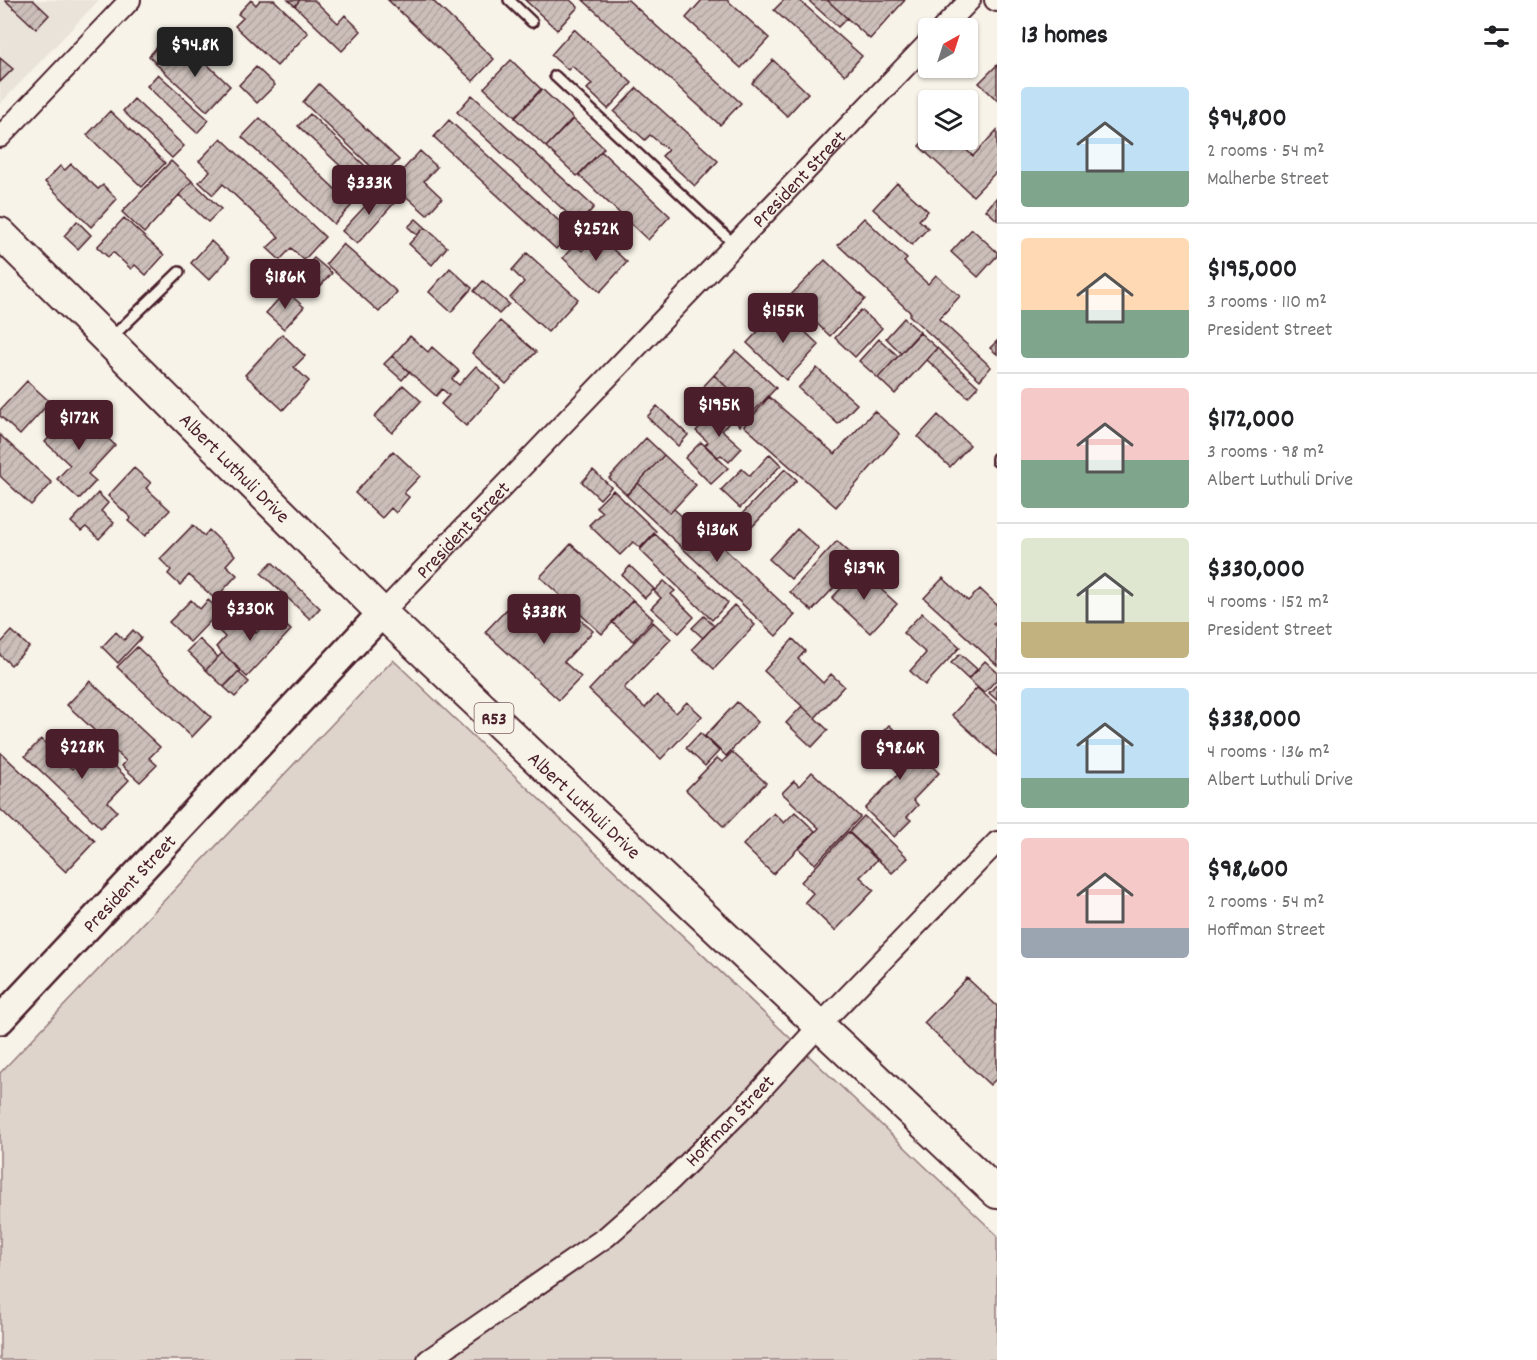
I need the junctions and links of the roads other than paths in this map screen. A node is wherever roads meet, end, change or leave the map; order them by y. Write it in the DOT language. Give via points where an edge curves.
graph roads {
  1 [pos="130,0"];
  2 [pos="509,0"];
  3 [pos="970,0"];
  4 [pos="953,18"];
  5 [pos="532,22"];
  6 [pos="918,54"];
  7 [pos="555,76"];
  8 [pos="0,137"];
  9 [pos="0,233"];
  10 [pos="735,245"];
  11 [pos="179,272"];
  12 [pos="108,340"];
  13 [pos="382,613"];
  14 [pos="997,842"];
  15 [pos="0,1020"];
  16 [pos="820,1024"];
  17 [pos="997,1193"];
  18 [pos="428,1360"];
  1 -- 8 [label="street"];
  2 -- 5 [label="lane"];
  3 -- 4 [label="street"];
  6 -- 10 [label="street, President Street"];
  7 -- 10 [label="lane"];
  9 -- 12 [label="main road, Albert Luthuli Drive / R53"];
  10 -- 13 [label="street, President Street"];
  11 -- 12 [label="lane"];
  12 -- 13 [label="main road, Albert Luthuli Drive / R53"];
  13 -- 15 [label="street, President Street"];
  13 -- 16 [label="main road, Albert Luthuli Drive / R53"];
  14 -- 16 [label="street, Hoffman Street"];
  16 -- 17 [label="main road, Albert Luthuli Drive / R53"];
  16 -- 18 [label="street, Hoffman Street" via="747,1105 606,1237"];
}
